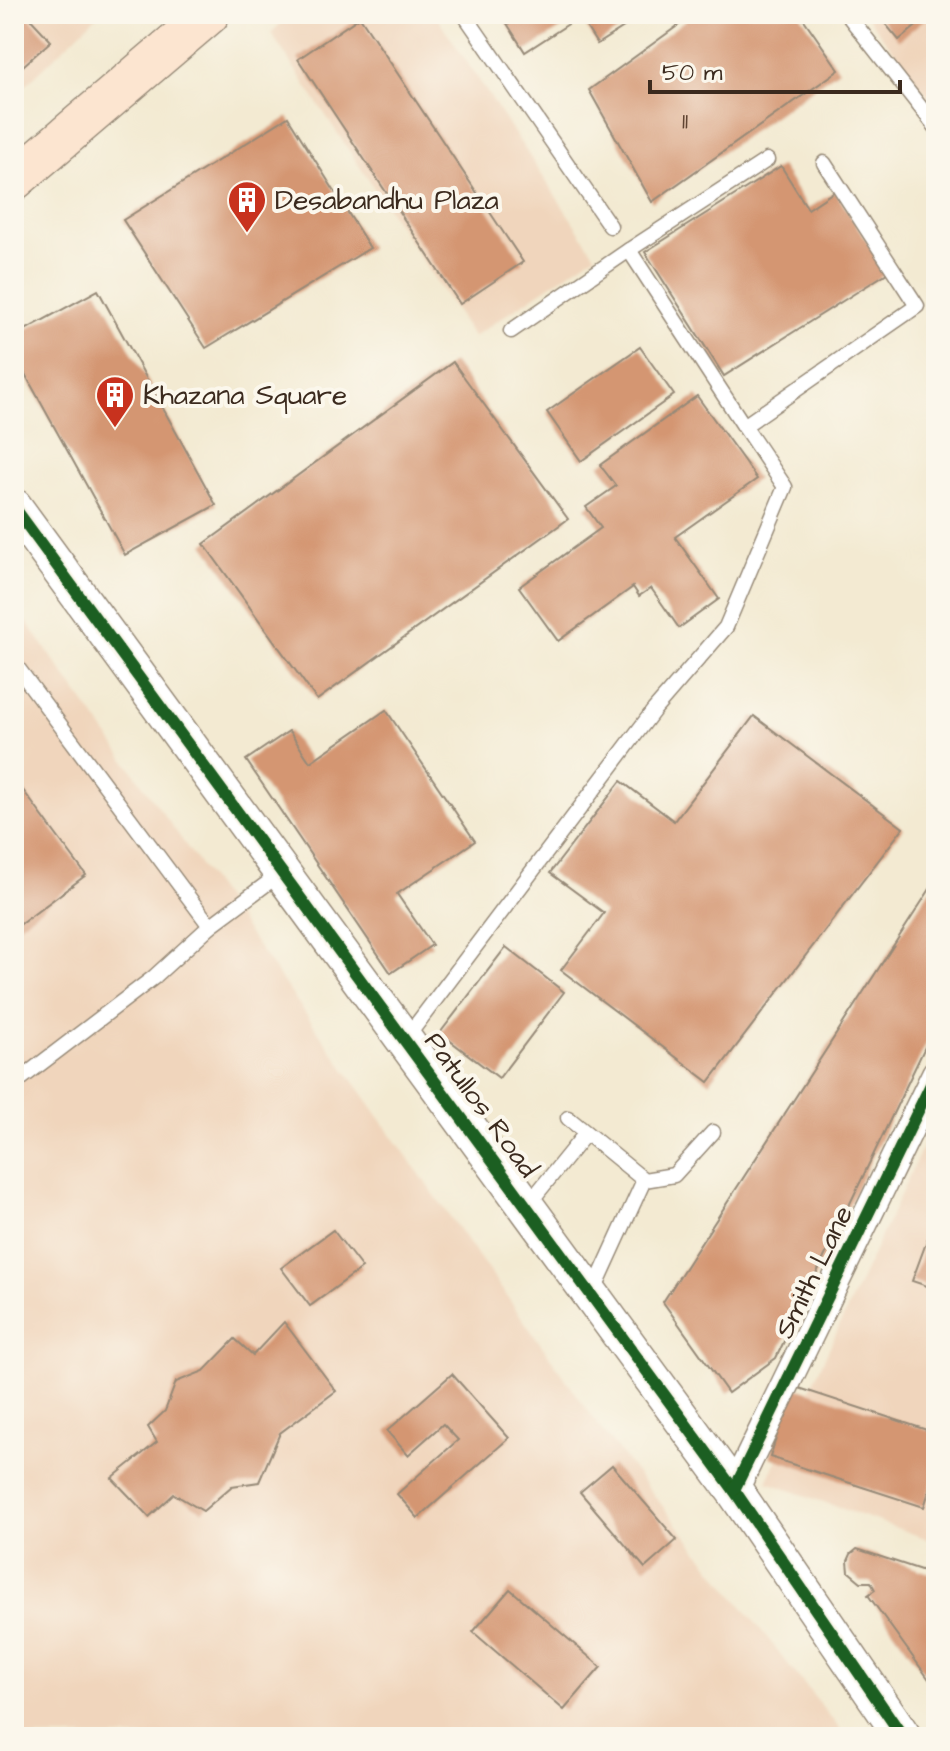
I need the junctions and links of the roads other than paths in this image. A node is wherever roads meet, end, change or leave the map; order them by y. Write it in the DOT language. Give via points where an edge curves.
graph roads {
  1 [pos="209,14"];
  2 [pos="464,14"];
  3 [pos="847,14"];
  4 [pos="936,127"];
  5 [pos="767,160"];
  6 [pos="824,163"];
  7 [pos="14,180"];
  8 [pos="610,226"];
  9 [pos="629,250"];
  10 [pos="511,331"];
  11 [pos="744,426"];
  12 [pos="14,507"];
  13 [pos="14,663"];
  14 [pos="281,872"];
  15 [pos="210,926"];
  16 [pos="404,1041"];
  17 [pos="936,1074"];
  18 [pos="14,1084"];
  19 [pos="568,1118"];
  20 [pos="713,1132"];
  21 [pos="586,1133"];
  22 [pos="644,1180"];
  23 [pos="526,1207"];
  24 [pos="592,1296"];
  25 [pos="734,1490"];
  26 [pos="903,1737"];
  1 -- 7 [label="main road"];
  2 -- 8 [label="lane"];
  3 -- 4 [label="lane"];
  5 -- 9 [label="lane"];
  6 -- 11 [label="lane" via="917,306"];
  9 -- 10 [label="lane"];
  9 -- 11 [label="lane"];
  11 -- 16 [label="lane" via="785,487 726,627 654,710"];
  12 -- 14 [label="street, Patullos Road"];
  13 -- 15 [label="lane"];
  14 -- 15 [label="lane"];
  14 -- 16 [label="street, Patullos Road"];
  15 -- 18 [label="lane" via="153,978"];
  16 -- 23 [label="street, Patullos Road"];
  17 -- 25 [label="street, Smith Lane"];
  19 -- 21 [label="lane"];
  20 -- 22 [label="lane" via="674,1175"];
  21 -- 22 [label="lane"];
  21 -- 23 [label="lane"];
  22 -- 24 [label="lane"];
  23 -- 24 [label="street, Patullos Road"];
  24 -- 25 [label="street, Patullos Road"];
  25 -- 26 [label="street, Patullos Road"];
}
